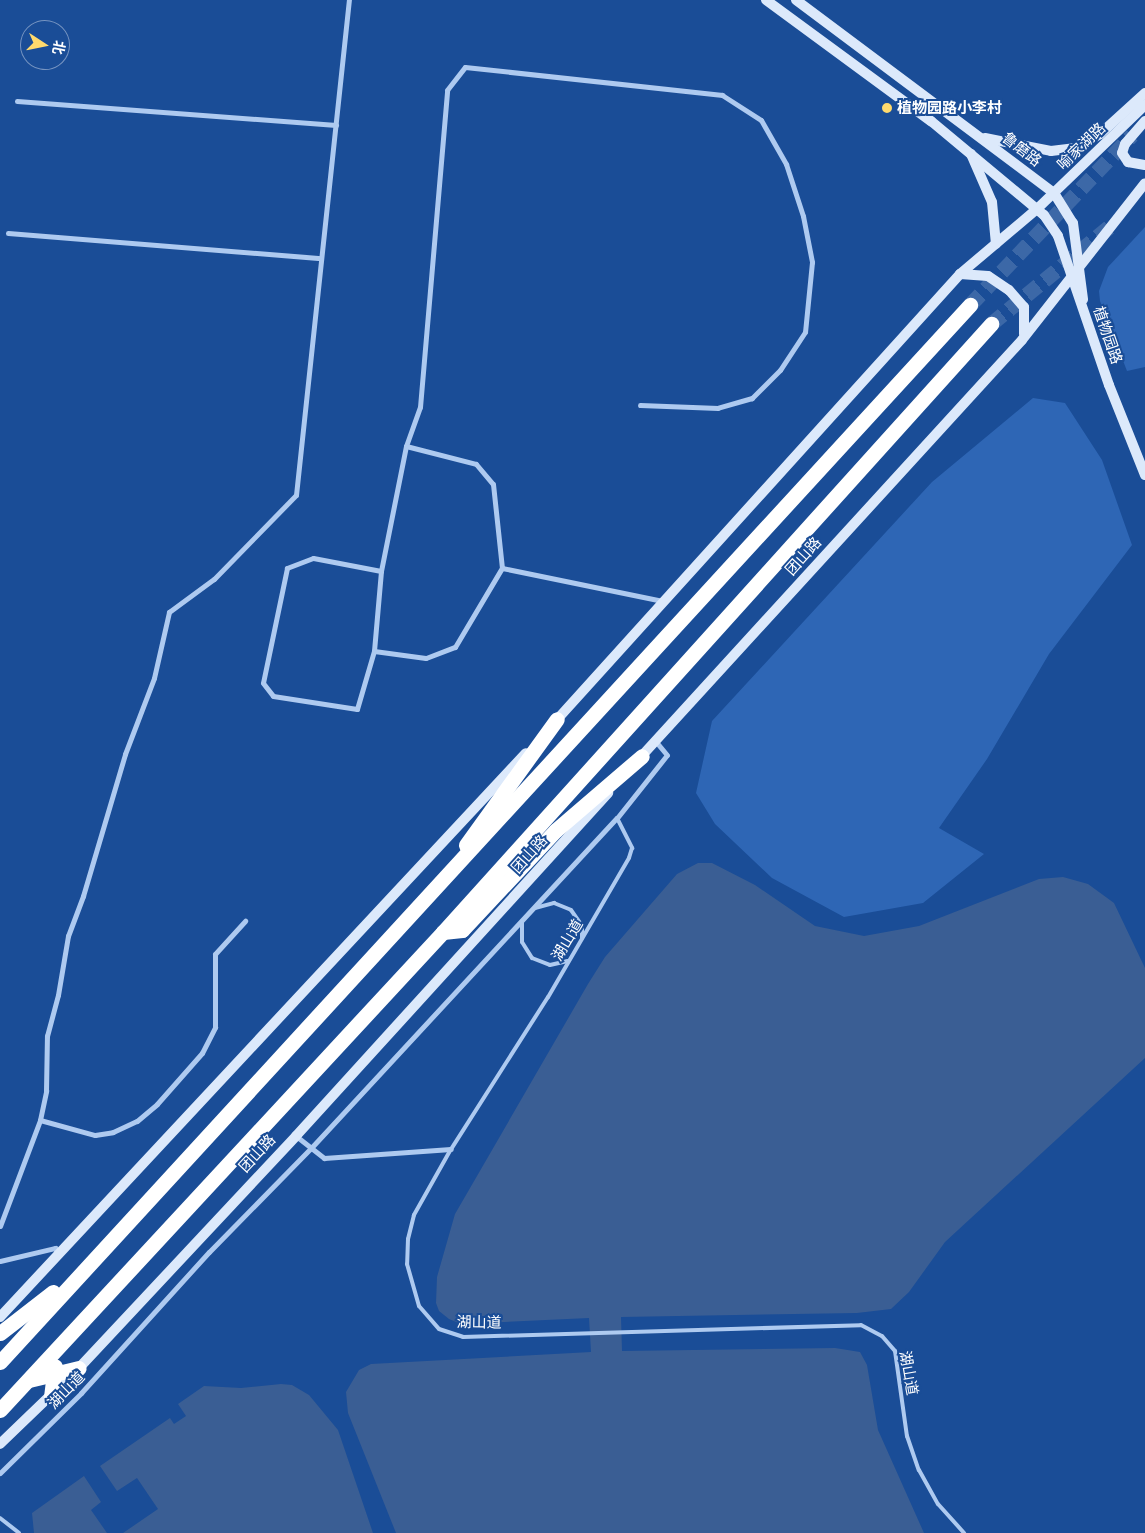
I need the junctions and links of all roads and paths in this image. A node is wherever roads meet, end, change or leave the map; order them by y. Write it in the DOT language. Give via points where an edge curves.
graph roads {
  1 [pos="349,0"];
  2 [pos="766,0"];
  3 [pos="796,0"];
  4 [pos="1145,93"];
  5 [pos="17,101"];
  6 [pos="1145,105"];
  7 [pos="1145,121"];
  8 [pos="336,125"];
  9 [pos="981,136"];
  10 [pos="969,151"];
  11 [pos="1145,165"];
  12 [pos="1145,183"];
  13 [pos="1054,193"];
  14 [pos="1038,208"];
  15 [pos="8,233"];
  16 [pos="996,244"];
  17 [pos="321,258"];
  18 [pos="1080,265"];
  19 [pos="960,274"];
  20 [pos="1071,276"];
  21 [pos="970,305"];
  22 [pos="1084,313"];
  23 [pos="991,324"];
  24 [pos="1022,340"];
  25 [pos="640,404"];
  26 [pos="406,446"];
  27 [pos="1145,475"];
  28 [pos="502,568"];
  29 [pos="381,571"];
  30 [pos="666,602"];
  31 [pos="374,651"];
  32 [pos="557,719"];
  33 [pos="656,742"];
  34 [pos="642,756"];
  35 [pos="617,818"];
  36 [pos="424,904"];
  37 [pos="535,908"];
  38 [pos="245,922"];
  39 [pos="522,922"];
  40 [pos="443,932"];
  41 [pos="582,938"];
  42 [pos="569,960"];
  43 [pos="40,1120"];
  44 [pos="296,1136"];
  45 [pos="311,1148"];
  46 [pos="451,1149"];
  47 [pos="0,1226"];
  48 [pos="57,1253"];
  49 [pos="0,1260"];
  50 [pos="84,1268"];
  51 [pos="0,1318"];
  52 [pos="0,1333"];
  53 [pos="57,1351"];
  54 [pos="0,1362"];
  55 [pos="80,1368"];
  56 [pos="54,1374"];
  57 [pos="29,1380"];
  58 [pos="51,1397"];
  59 [pos="0,1410"];
  60 [pos="0,1444"];
  61 [pos="0,1473"];
  62 [pos="0,1518"];
  63 [pos="19,1533"];
  64 [pos="964,1533"];
  1 -- 8 [label="street"];
  2 -- 10 [label="main road"];
  3 -- 9 [label="main road, 鲁磨路"];
  4 -- 9 [label="main road" via="1100,134 1076,148 1039,149"];
  5 -- 8 [label="street"];
  6 -- 13 [label="main road, 喻家湖路"];
  7 -- 11 [label="main road" via="1124,144 1122,153 1128,162"];
  8 -- 17 [label="street"];
  9 -- 13 [label="main road, 鲁磨路"];
  10 -- 14 [label="main road"];
  10 -- 16 [label="main road" via="992,202"];
  12 -- 18 [label="main road"];
  13 -- 14 [label="main road, 喻家湖路"];
  13 -- 18 [label="main road, 鲁磨路" via="1073,223"];
  14 -- 16 [label="main road"];
  14 -- 20 [label="main road, 植物园路" via="1054,229"];
  15 -- 17 [label="street"];
  16 -- 19 [label="main road"];
  17 -- 43 [label="street" via="296,495 214,579 169,612 154,678 125,754 84,896 68,936 47,1036 46,1091"];
  18 -- 20 [label="main road"];
  18 -- 22 [label="main road, 鲁磨路"];
  19 -- 24 [label="main road" via="988,276 1009,290 1025,312 1026,327"];
  19 -- 30 [label="main road"];
  20 -- 22 [label="main road, 植物园路"];
  20 -- 24 [label="main road, 团山路"];
  21 -- 36 [label="highway"];
  22 -- 27 [label="main road, 植物园路"];
  23 -- 40 [label="highway, 团山路"];
  24 -- 33 [label="main road, 团山路"];
  25 -- 26 [label="street" via="718,408 752,398 780,370 805,332 812,262 803,216 786,164 761,120 722,95 465,67 447,90 420,407"];
  26 -- 28 [label="street" via="476,464 493,484"];
  26 -- 29 [label="street"];
  28 -- 30 [label="street"];
  28 -- 31 [label="street" via="455,647 426,658"];
  29 -- 31 [label="street"];
  29 -- 31 [label="street" via="313,558 287,568 263,683 273,696 357,709"];
  30 -- 32 [label="main road"];
  32 -- 36 [label="highway"];
  32 -- 48 [label="main road"];
  33 -- 34 [label="main road, 团山路"];
  33 -- 35 [label="street, 湖山道" via="667,755"];
  34 -- 40 [label="highway" via="556,830 462,930"];
  34 -- 44 [label="main road, 团山路"];
  35 -- 37 [label="street, 湖山道"];
  35 -- 41 [label="lane, 湖山道" via="630,842 631,854"];
  36 -- 50 [label="highway"];
  37 -- 39 [label="street, 湖山道"];
  37 -- 41 [label="lane" via="554,903 571,910 582,926"];
  38 -- 43 [label="street" via="215,954 215,1027 202,1053 157,1104 137,1121 104,1134 95,1135"];
  39 -- 42 [label="lane" via="522,942 532,958 550,965"];
  39 -- 45 [label="street, 湖山道"];
  40 -- 53 [label="highway, 团山路"];
  41 -- 42 [label="lane, 湖山道"];
  42 -- 46 [label="lane, 湖山道"];
  43 -- 47 [label="street"];
  44 -- 45 [label="street"];
  44 -- 55 [label="main road, 团山路"];
  45 -- 46 [label="street" via="324,1158"];
  45 -- 61 [label="street, 湖山道" via="81,1393"];
  46 -- 64 [label="lane, 湖山道" via="414,1215 408,1239 409,1277 424,1314 439,1329 457,1336 861,1325 882,1336 896,1351 907,1436 919,1470 938,1504"];
  48 -- 49 [label="street" via="55,1248"];
  48 -- 51 [label="main road"];
  50 -- 52 [label="highway"];
  50 -- 54 [label="highway"];
  53 -- 56 [label="highway"];
  53 -- 57 [label="highway, 团山路"];
  55 -- 56 [label="highway"];
  55 -- 58 [label="main road, 团山路"];
  56 -- 57 [label="highway"];
  56 -- 58 [label="highway"];
  57 -- 59 [label="highway, 团山路"];
  58 -- 60 [label="main road, 团山路"];
  62 -- 63 [label="lane"];
}
